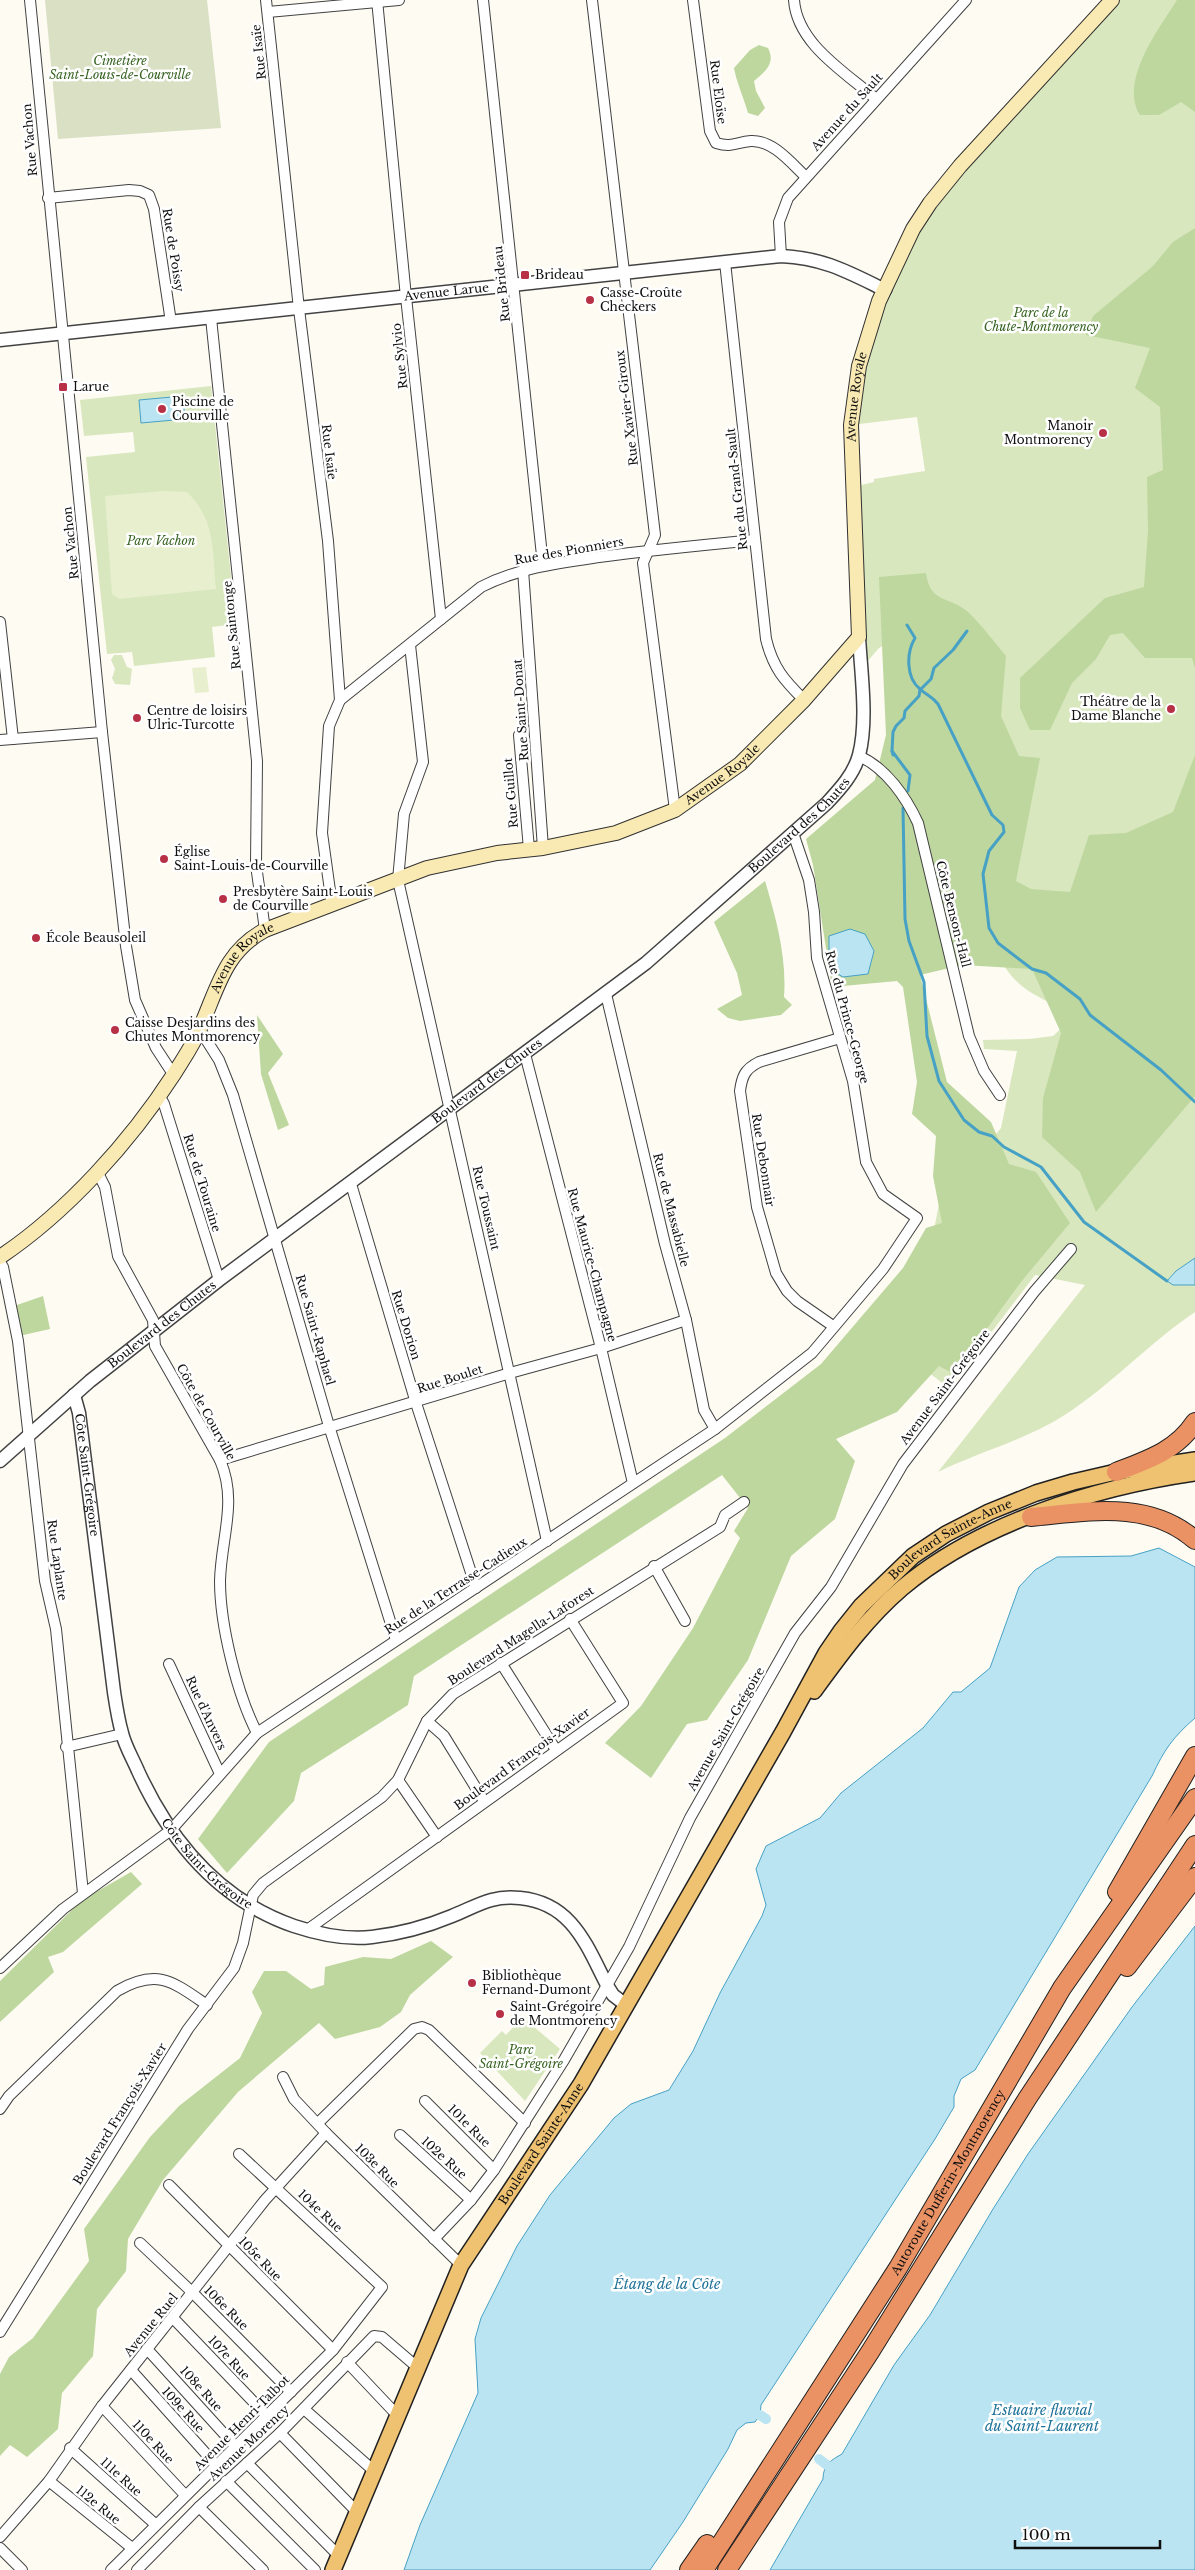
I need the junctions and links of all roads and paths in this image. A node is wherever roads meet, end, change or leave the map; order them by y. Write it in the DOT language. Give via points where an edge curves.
graph roads {
  1 [pos="30,0"];
  2 [pos="266,0"];
  3 [pos="400,0"];
  4 [pos="483,0"];
  5 [pos="592,0"];
  6 [pos="693,0"];
  7 [pos="794,0"];
  8 [pos="1112,0"];
  9 [pos="377,1"];
  10 [pos="959,2"];
  11 [pos="268,12"];
  12 [pos="876,98"];
  13 [pos="806,177"];
  14 [pos="48,198"];
  15 [pos="781,256"];
  16 [pos="725,262"];
  17 [pos="623,274"];
  18 [pos="514,285"];
  19 [pos="885,290"];
  20 [pos="406,297"];
  21 [pos="299,308"];
  22 [pos="211,318"];
  23 [pos="171,322"];
  24 [pos="63,334"];
  25 [pos="0,340"];
  26 [pos="755,540"];
  27 [pos="649,550"];
  28 [pos="543,565"];
  29 [pos="523,570"];
  30 [pos="442,619"];
  31 [pos="0,622"];
  32 [pos="859,637"];
  33 [pos="410,645"];
  34 [pos="340,700"];
  35 [pos="804,700"];
  36 [pos="102,732"];
  37 [pos="519,735"];
  38 [pos="13,739"];
  39 [pos="0,740"];
  40 [pos="859,756"];
  41 [pos="675,810"];
  42 [pos="792,833"];
  43 [pos="543,848"];
  44 [pos="529,849"];
  45 [pos="398,880"];
  46 [pos="332,905"];
  47 [pos="265,930"];
  48 [pos="606,994"];
  49 [pos="200,1030"];
  50 [pos="840,1038"];
  51 [pos="525,1054"];
  52 [pos="173,1074"];
  53 [pos="159,1095"];
  54 [pos="1000,1095"];
  55 [pos="449,1110"];
  56 [pos="97,1171"];
  57 [pos="351,1184"];
  58 [pos="917,1218"];
  59 [pos="276,1238"];
  60 [pos="1071,1249"];
  61 [pos="0,1257"];
  62 [pos="0,1262"];
  63 [pos="219,1280"];
  64 [pos="686,1320"];
  65 [pos="833,1326"];
  66 [pos="154,1330"];
  67 [pos="601,1348"];
  68 [pos="510,1373"];
  69 [pos="74,1395"];
  70 [pos="416,1403"];
  71 [pos="1195,1422"];
  72 [pos="329,1426"];
  73 [pos="716,1429"];
  74 [pos="29,1435"];
  75 [pos="220,1460"];
  76 [pos="1195,1460"];
  77 [pos="0,1461"];
  78 [pos="1116,1472"];
  79 [pos="1195,1473"];
  80 [pos="633,1483"];
  81 [pos="744,1502"];
  82 [pos="1031,1517"];
  83 [pos="1195,1540"];
  84 [pos="547,1541"];
  85 [pos="654,1566"];
  86 [pos="476,1588"];
  87 [pos="570,1619"];
  88 [pos="685,1621"];
  89 [pos="396,1640"];
  90 [pos="501,1663"];
  91 [pos="169,1664"];
  92 [pos="427,1722"];
  93 [pos="783,1732"];
  94 [pos="257,1733"];
  95 [pos="122,1734"];
  96 [pos="66,1747"];
  97 [pos="556,1750"];
  98 [pos="1195,1756"];
  99 [pos="220,1774"];
  100 [pos="398,1780"];
  101 [pos="1195,1798"];
  102 [pos="484,1801"];
  103 [pos="171,1830"];
  104 [pos="437,1837"];
  105 [pos="1195,1845"];
  106 [pos="1195,1877"];
  107 [pos="83,1893"];
  108 [pos="250,1907"];
  109 [pos="307,1930"];
  110 [pos="0,1968"];
  111 [pos="608,1987"];
  112 [pos="1062,1988"];
  113 [pos="206,2005"];
  114 [pos="626,2005"];
  115 [pos="284,2077"];
  116 [pos="1027,2099"];
  117 [pos="425,2101"];
  118 [pos="0,2109"];
  119 [pos="318,2123"];
  120 [pos="525,2123"];
  121 [pos="326,2134"];
  122 [pos="400,2135"];
  123 [pos="239,2154"];
  124 [pos="494,2170"];
  125 [pos="169,2185"];
  126 [pos="277,2188"];
  127 [pos="471,2200"];
  128 [pos="434,2239"];
  129 [pos="140,2244"];
  130 [pos="230,2246"];
  131 [pos="461,2265"];
  132 [pos="898,2268"];
  133 [pos="382,2287"];
  134 [pos="193,2293"];
  135 [pos="174,2318"];
  136 [pos="0,2332"];
  137 [pos="147,2349"];
  138 [pos="333,2350"];
  139 [pos="347,2362"];
  140 [pos="417,2367"];
  141 [pos="130,2370"];
  142 [pos="291,2392"];
  143 [pos="102,2406"];
  144 [pos="304,2409"];
  145 [pos="397,2415"];
  146 [pos="266,2416"];
  147 [pos="280,2433"];
  148 [pos="236,2447"];
  149 [pos="70,2448"];
  150 [pos="806,2449"];
  151 [pos="247,2464"];
  152 [pos="216,2466"];
  153 [pos="374,2471"];
  154 [pos="48,2480"];
  155 [pos="226,2481"];
  156 [pos="186,2496"];
  157 [pos="199,2507"];
  158 [pos="357,2512"];
  159 [pos="155,2524"];
  160 [pos="0,2537"];
  161 [pos="0,2548"];
  162 [pos="132,2548"];
  163 [pos="336,2563"];
  164 [pos="144,2568"];
  165 [pos="22,2570"];
  166 [pos="111,2570"];
  167 [pos="264,2570"];
  168 [pos="315,2570"];
  169 [pos="690,2570"];
  170 [pos="704,2570"];
  171 [pos="727,2570"];
  172 [pos="739,2570"];
  1 -- 14 [label="street, Rue Vachon"];
  2 -- 11 [label="street, Rue Isaïe"];
  3 -- 9 [label="street"];
  4 -- 18 [label="street, Rue Brideau"];
  5 -- 17 [label="street, Rue Xavier-Giroux"];
  6 -- 13 [label="street, Rue Eloïse" via="710,131 716,143 728,146 750,141 764,142"];
  7 -- 12 [label="street" via="800,27 812,44"];
  8 -- 19 [label="main road, Avenue Royale" via="930,203 913,230"];
  9 -- 11 [label="street"];
  9 -- 20 [label="street, Rue Sylvio"];
  10 -- 12 [label="street, Avenue du Sault"];
  11 -- 21 [label="street, Rue Isaïe"];
  12 -- 13 [label="street, Avenue du Sault"];
  13 -- 15 [label="street, Avenue du Sault" via="788,198 779,222"];
  14 -- 23 [label="street, Rue de Poissy" via="129,190 149,195 154,209"];
  14 -- 24 [label="street, Rue Vachon"];
  15 -- 16 [label="street, Avenue Larue"];
  15 -- 19 [label="street, Avenue Larue" via="824,262"];
  16 -- 17 [label="street, Avenue Larue"];
  16 -- 26 [label="street, Rue du Grand-Sault"];
  17 -- 18 [label="street, Avenue Larue"];
  17 -- 27 [label="street, Rue Xavier-Giroux" via="654,536"];
  18 -- 20 [label="street, Avenue Larue"];
  18 -- 28 [label="street, Rue Brideau"];
  19 -- 32 [label="main road, Avenue Royale" via="859,366 851,426"];
  20 -- 21 [label="street, Avenue Larue"];
  20 -- 30 [label="street, Rue Sylvio"];
  21 -- 22 [label="street, Avenue Larue"];
  21 -- 34 [label="street, Rue Isaïe" via="328,541"];
  22 -- 23 [label="street, Avenue Larue"];
  22 -- 47 [label="street, Rue Saintonge" via="256,742 256,865"];
  23 -- 24 [label="street, Avenue Larue"];
  24 -- 25 [label="street, Avenue Larue"];
  24 -- 36 [label="street, Rue Vachon"];
  26 -- 27 [label="street, Rue des Pionniers"];
  26 -- 35 [label="street, Rue du Grand-Sault" via="771,659 781,677"];
  27 -- 28 [label="street, Rue des Pionniers"];
  27 -- 41 [label="street, Rue Xavier-Giroux" via="643,564"];
  28 -- 29 [label="street, Rue des Pionniers"];
  29 -- 30 [label="street, Rue des Pionniers" via="480,587"];
  29 -- 43 [label="street, Rue Saint-Donat"];
  30 -- 33 [label="street, Rue des Pionniers"];
  31 -- 38 [label="street"];
  32 -- 35 [label="main road, Avenue Royale"];
  32 -- 40 [label="street, Boulevard des Chutes" via="862,711"];
  33 -- 34 [label="street, Rue des Pionniers"];
  33 -- 45 [label="street, Rue Toussaint" via="423,762 404,814"];
  34 -- 46 [label="street, Rue Isaïe" via="330,726 322,833"];
  35 -- 41 [label="main road, Avenue Royale" via="740,764"];
  36 -- 38 [label="street"];
  36 -- 52 [label="street, Rue Vachon" via="132,992 156,1048"];
  37 -- 44 [label="street, Rue Guillot"];
  38 -- 39 [label="street"];
  40 -- 42 [label="street, Boulevard des Chutes" via="842,787"];
  40 -- 54 [label="street, Côte Benson-Hall" via="879,767 908,803 918,823 969,1036 984,1071"];
  41 -- 43 [label="main road, Avenue Royale" via="616,834"];
  42 -- 48 [label="street, Boulevard des Chutes" via="646,963"];
  42 -- 50 [label="street, Rue du Prince-George" via="808,880 817,958"];
  43 -- 44 [label="main road, Avenue Royale"];
  44 -- 45 [label="main road, Avenue Royale" via="427,868"];
  45 -- 46 [label="main road, Avenue Royale"];
  45 -- 55 [label="street, Rue Toussaint"];
  46 -- 47 [label="main road, Avenue Royale"];
  47 -- 49 [label="main road, Avenue Royale" via="250,938 231,958"];
  48 -- 51 [label="street, Boulevard des Chutes"];
  48 -- 64 [label="street, Rue de Massabielle"];
  49 -- 52 [label="main road, Avenue Royale"];
  49 -- 59 [label="street, Rue Saint-Raphael" via="219,1060 233,1095"];
  50 -- 58 [label="street, Rue du Prince-George" via="853,1081 866,1162 873,1180 883,1194"];
  50 -- 65 [label="street, Rue Debonnair" via="759,1062 748,1068 742,1077 740,1091 757,1207 776,1274 797,1301"];
  51 -- 55 [label="street, Boulevard des Chutes"];
  51 -- 67 [label="street, Rue Maurice-Champagne"];
  52 -- 53 [label="main road, Avenue Royale"];
  53 -- 56 [label="main road, Avenue Royale"];
  53 -- 63 [label="street, Rue de Touraine"];
  55 -- 57 [label="street, Boulevard des Chutes"];
  55 -- 68 [label="street, Rue Toussaint"];
  56 -- 61 [label="main road, Avenue Royale" via="70,1201 27,1239"];
  56 -- 66 [label="street, Côte de Courville" via="105,1187 118,1256 154,1320"];
  57 -- 59 [label="street, Boulevard des Chutes"];
  57 -- 70 [label="street, Rue Dorion"];
  58 -- 65 [label="street, Rue de la Terrasse-Cadieux" via="883,1269"];
  59 -- 63 [label="street, Boulevard des Chutes"];
  59 -- 72 [label="street, Rue Saint-Raphael"];
  60 -- 111 [label="street, Avenue Saint-Grégoire" via="1034,1292 903,1464 831,1587 795,1633 690,1818"];
  62 -- 74 [label="street, Rue Laplante" via="18,1341"];
  63 -- 66 [label="street, Boulevard des Chutes"];
  64 -- 67 [label="street, Rue Boulet"];
  64 -- 73 [label="street, Rue de Massabielle" via="704,1410"];
  65 -- 73 [label="street, Rue de la Terrasse-Cadieux" via="812,1353"];
  66 -- 69 [label="street, Boulevard des Chutes"];
  66 -- 75 [label="street, Côte de Courville" via="155,1346"];
  67 -- 68 [label="street, Rue Boulet"];
  67 -- 80 [label="street, Rue Maurice-Champagne"];
  68 -- 70 [label="street, Rue Boulet"];
  68 -- 84 [label="street, Rue Toussaint"];
  69 -- 74 [label="street, Boulevard des Chutes"];
  69 -- 95 [label="street, Côte Saint-Grégoire" via="79,1412"];
  70 -- 72 [label="street, Rue Boulet"];
  70 -- 86 [label="street, Rue Dorion"];
  71 -- 78 [label="highway" via="1187,1433 1159,1455"];
  72 -- 75 [label="street, Rue Boulet"];
  72 -- 89 [label="street, Rue Saint-Raphael"];
  73 -- 80 [label="street, Rue de la Terrasse-Cadieux"];
  74 -- 77 [label="street, Boulevard des Chutes"];
  74 -- 96 [label="street, Rue Laplante" via="45,1581 56,1630"];
  75 -- 94 [label="street, Côte de Courville" via="228,1478 229,1496 220,1581 225,1626 244,1708"];
  76 -- 78 [label="main road, Boulevard Sainte-Anne"];
  78 -- 93 [label="main road, Boulevard Sainte-Anne" via="1009,1502 946,1534 913,1556 861,1606 841,1631"];
  79 -- 82 [label="main road, Boulevard Sainte-Anne" via="1100,1493"];
  80 -- 84 [label="street, Rue de la Terrasse-Cadieux"];
  81 -- 85 [label="street, Boulevard Magella-Laforest" via="725,1515 720,1527"];
  82 -- 83 [label="highway" via="1082,1511 1141,1513 1174,1526"];
  82 -- 93 [label="main road, Boulevard Sainte-Anne" via="960,1549 902,1588 854,1637"];
  84 -- 86 [label="street, Rue de la Terrasse-Cadieux"];
  85 -- 87 [label="street, Boulevard Magella-Laforest"];
  85 -- 88 [label="street"];
  86 -- 89 [label="street, Rue de la Terrasse-Cadieux"];
  87 -- 90 [label="street, Boulevard Magella-Laforest"];
  87 -- 97 [label="street, Boulevard François-Xavier" via="623,1703"];
  89 -- 94 [label="street, Rue de la Terrasse-Cadieux"];
  90 -- 92 [label="street, Boulevard Magella-Laforest" via="453,1694"];
  90 -- 97 [label="street"];
  91 -- 99 [label="street, Rue d'Anvers"];
  92 -- 100 [label="street, Boulevard Magella-Laforest"];
  92 -- 102 [label="street" via="444,1736"];
  93 -- 114 [label="main road, Boulevard Sainte-Anne"];
  94 -- 99 [label="street, Rue de la Terrasse-Cadieux"];
  95 -- 96 [label="street"];
  95 -- 103 [label="street, Côte Saint-Grégoire" via="146,1787"];
  96 -- 107 [label="street, Rue Laplante"];
  97 -- 102 [label="street, Boulevard François-Xavier"];
  98 -- 112 [label="highway"];
  99 -- 103 [label="street, Rue de la Terrasse-Cadieux"];
  100 -- 104 [label="street"];
  100 -- 108 [label="street, Boulevard Magella-Laforest" via="382,1797 263,1883 253,1895"];
  101 -- 112 [label="highway, Autoroute Dufferin-Montmorency"];
  102 -- 104 [label="street, Boulevard François-Xavier"];
  103 -- 107 [label="street, Rue de la Terrasse-Cadieux"];
  103 -- 108 [label="street, Côte Saint-Grégoire" via="214,1880"];
  104 -- 109 [label="street, Boulevard François-Xavier"];
  105 -- 116 [label="highway, Autoroute Dufferin-Montmorency"];
  106 -- 116 [label="highway"];
  107 -- 110 [label="street, Rue de la Terrasse-Cadieux"];
  108 -- 109 [label="street, Côte Saint-Grégoire"];
  108 -- 113 [label="street, Boulevard François-Xavier" via="240,1955"];
  109 -- 111 [label="street, Côte Saint-Grégoire" via="338,1936 372,1937 452,1916 483,1901 521,1898 554,1908 576,1927"];
  111 -- 114 [label="street, Côte Saint-Grégoire"];
  111 -- 120 [label="street, Avenue Saint-Grégoire"];
  112 -- 132 [label="highway, Autoroute Dufferin-Montmorency"];
  113 -- 118 [label="street" via="177,1984 155,1978 136,1980 117,1991"];
  113 -- 136 [label="street, Boulevard François-Xavier"];
  114 -- 131 [label="main road, Boulevard Sainte-Anne" via="547,2138"];
  115 -- 119 [label="street, 103e Rue" via="294,2099"];
  116 -- 150 [label="highway, Autoroute Dufferin-Montmorency"];
  117 -- 124 [label="street, 101e Rue"];
  119 -- 120 [label="street" via="414,2029 422,2028 429,2030"];
  119 -- 121 [label="street, 103e Rue"];
  120 -- 124 [label="street, Avenue Saint-Grégoire"];
  121 -- 126 [label="street, Avenue Ruel"];
  121 -- 128 [label="street, 103e Rue"];
  122 -- 127 [label="street, 102e Rue"];
  123 -- 126 [label="street, 104e Rue"];
  124 -- 127 [label="street, Avenue Saint-Grégoire"];
  125 -- 130 [label="street, 105e Rue"];
  126 -- 130 [label="street, Avenue Ruel"];
  126 -- 133 [label="street, 104e Rue"];
  127 -- 128 [label="street, Avenue Saint-Grégoire"];
  128 -- 131 [label="street, 103e Rue"];
  129 -- 134 [label="street, 106e Rue"];
  130 -- 134 [label="street, Avenue Ruel"];
  130 -- 138 [label="street, 105e Rue"];
  131 -- 140 [label="main road, Boulevard Sainte-Anne"];
  132 -- 169 [label="highway"];
  132 -- 170 [label="highway, Autoroute Dufferin-Montmorency"];
  133 -- 138 [label="street, Avenue Henri-Talbot"];
  134 -- 135 [label="street, Avenue Ruel"];
  134 -- 142 [label="street, 106e Rue"];
  135 -- 137 [label="street, Avenue Ruel"];
  135 -- 146 [label="street, 107e Rue"];
  137 -- 141 [label="street, Avenue Ruel"];
  137 -- 148 [label="street, 108e Rue"];
  138 -- 142 [label="street, Avenue Henri-Talbot"];
  139 -- 140 [label="street, Avenue Morency" via="378,2335"];
  139 -- 144 [label="street, Avenue Morency"];
  139 -- 145 [label="street"];
  140 -- 145 [label="main road, Boulevard Sainte-Anne"];
  141 -- 143 [label="street, Avenue Ruel"];
  141 -- 152 [label="street, 109e Rue"];
  142 -- 146 [label="street, Avenue Henri-Talbot"];
  143 -- 149 [label="street, Avenue Ruel"];
  143 -- 156 [label="street, 110e Rue"];
  144 -- 147 [label="street, Avenue Morency"];
  144 -- 153 [label="street"];
  145 -- 153 [label="main road, Boulevard Sainte-Anne"];
  146 -- 148 [label="street, Avenue Henri-Talbot"];
  147 -- 151 [label="street, Avenue Morency"];
  147 -- 158 [label="street"];
  148 -- 152 [label="street, Avenue Henri-Talbot"];
  149 -- 154 [label="street, Avenue Ruel"];
  149 -- 159 [label="street, 111e Rue"];
  150 -- 171 [label="highway, Autoroute Dufferin-Montmorency"];
  150 -- 172 [label="highway"];
  151 -- 155 [label="street, Avenue Morency"];
  151 -- 163 [label="street"];
  152 -- 156 [label="street, Avenue Henri-Talbot"];
  153 -- 158 [label="main road, Boulevard Sainte-Anne"];
  154 -- 160 [label="street, Avenue Ruel"];
  154 -- 162 [label="street, 112e Rue"];
  155 -- 157 [label="street, Avenue Morency"];
  155 -- 168 [label="street"];
  156 -- 159 [label="street, Avenue Henri-Talbot"];
  157 -- 164 [label="street, Avenue Morency"];
  157 -- 167 [label="street"];
  158 -- 163 [label="main road, Boulevard Sainte-Anne"];
  159 -- 162 [label="street, Avenue Henri-Talbot"];
  161 -- 165 [label="street"];
  162 -- 166 [label="street, Avenue Henri-Talbot"];
}
